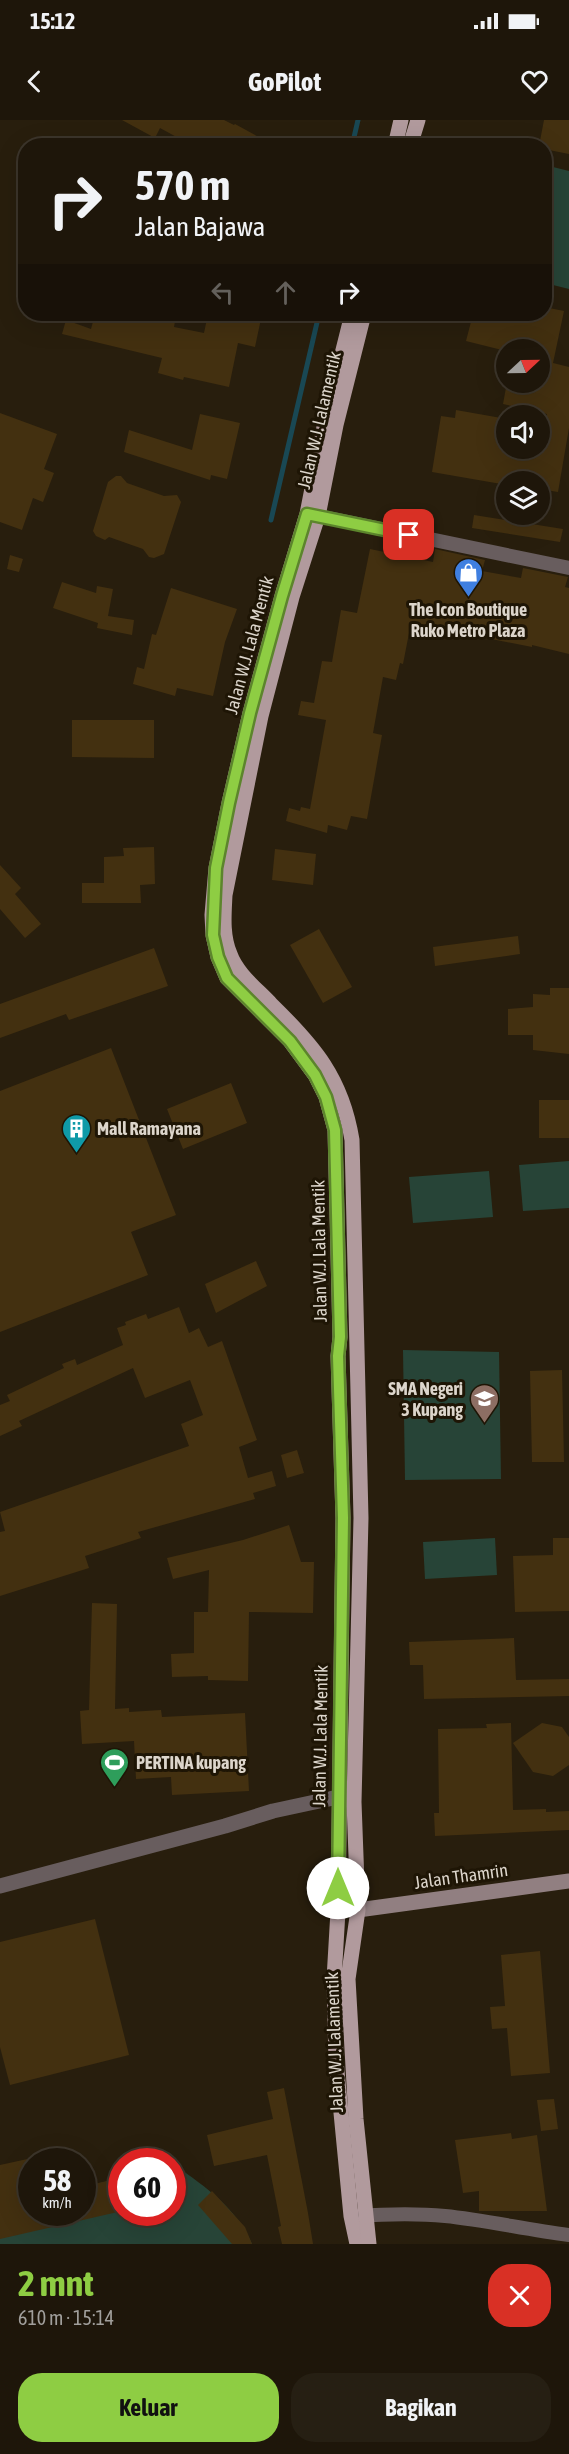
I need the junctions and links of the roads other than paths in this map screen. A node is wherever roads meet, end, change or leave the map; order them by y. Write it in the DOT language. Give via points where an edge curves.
graph roads {
  1 [pos="398,121"];
  2 [pos="417,124"];
  3 [pos="396,138"];
  4 [pos="350,321"];
  5 [pos="362,321"];
  6 [pos="313,515"];
  7 [pos="569,568"];
  8 [pos="338,1797"];
  9 [pos="354,1802"];
  10 [pos="569,1881"];
  11 [pos="0,1886"];
  12 [pos="358,1910"];
  13 [pos="338,1911"];
  14 [pos="358,2216"];
  15 [pos="569,2235"];
  16 [pos="357,2244"];
  17 [pos="369,2244"];
  1 -- 2 [label="street"];
  1 -- 3 [label="main road"];
  4 -- 6 [label="main road, Jalan W.J. Lala Mentik" via="325,422"];
  5 -- 6 [label="main road, Jalan W.J. Lalamentik"];
  6 -- 7 [label="street"];
  6 -- 8 [label="main road, Jalan W.J. Lala Mentik" via="282,596 250,713 216,868 212,925 227,978 290,1041 315,1075 335,1130 343,1518"];
  6 -- 9 [label="main road, Jalan W.J. Lalamentik" via="261,716 224,917 230,955 240,972 298,1031 328,1069 352,1140 361,1518"];
  8 -- 9 [label="street"];
  8 -- 11 [label="street" via="273,1811"];
  8 -- 13 [label="main road, Jalan W.J. Lala Mentik"];
  9 -- 12 [label="main road, Jalan W.J. Lalamentik"];
  10 -- 12 [label="main road, Jalan Thamrin"];
  12 -- 13 [label="main road"];
  12 -- 14 [label="main road, Jalan W.J. Lalamentik" via="348,1979"];
  13 -- 14 [label="main road, Jalan W.J. Lala Mentik" via="334,1978 336,2061"];
  14 -- 15 [label="street" via="446,2216"];
  14 -- 16 [label="main road, Jalan W.J. Lala Mentik"];
  14 -- 17 [label="main road, Jalan W.J. Lalamentik"];
}
